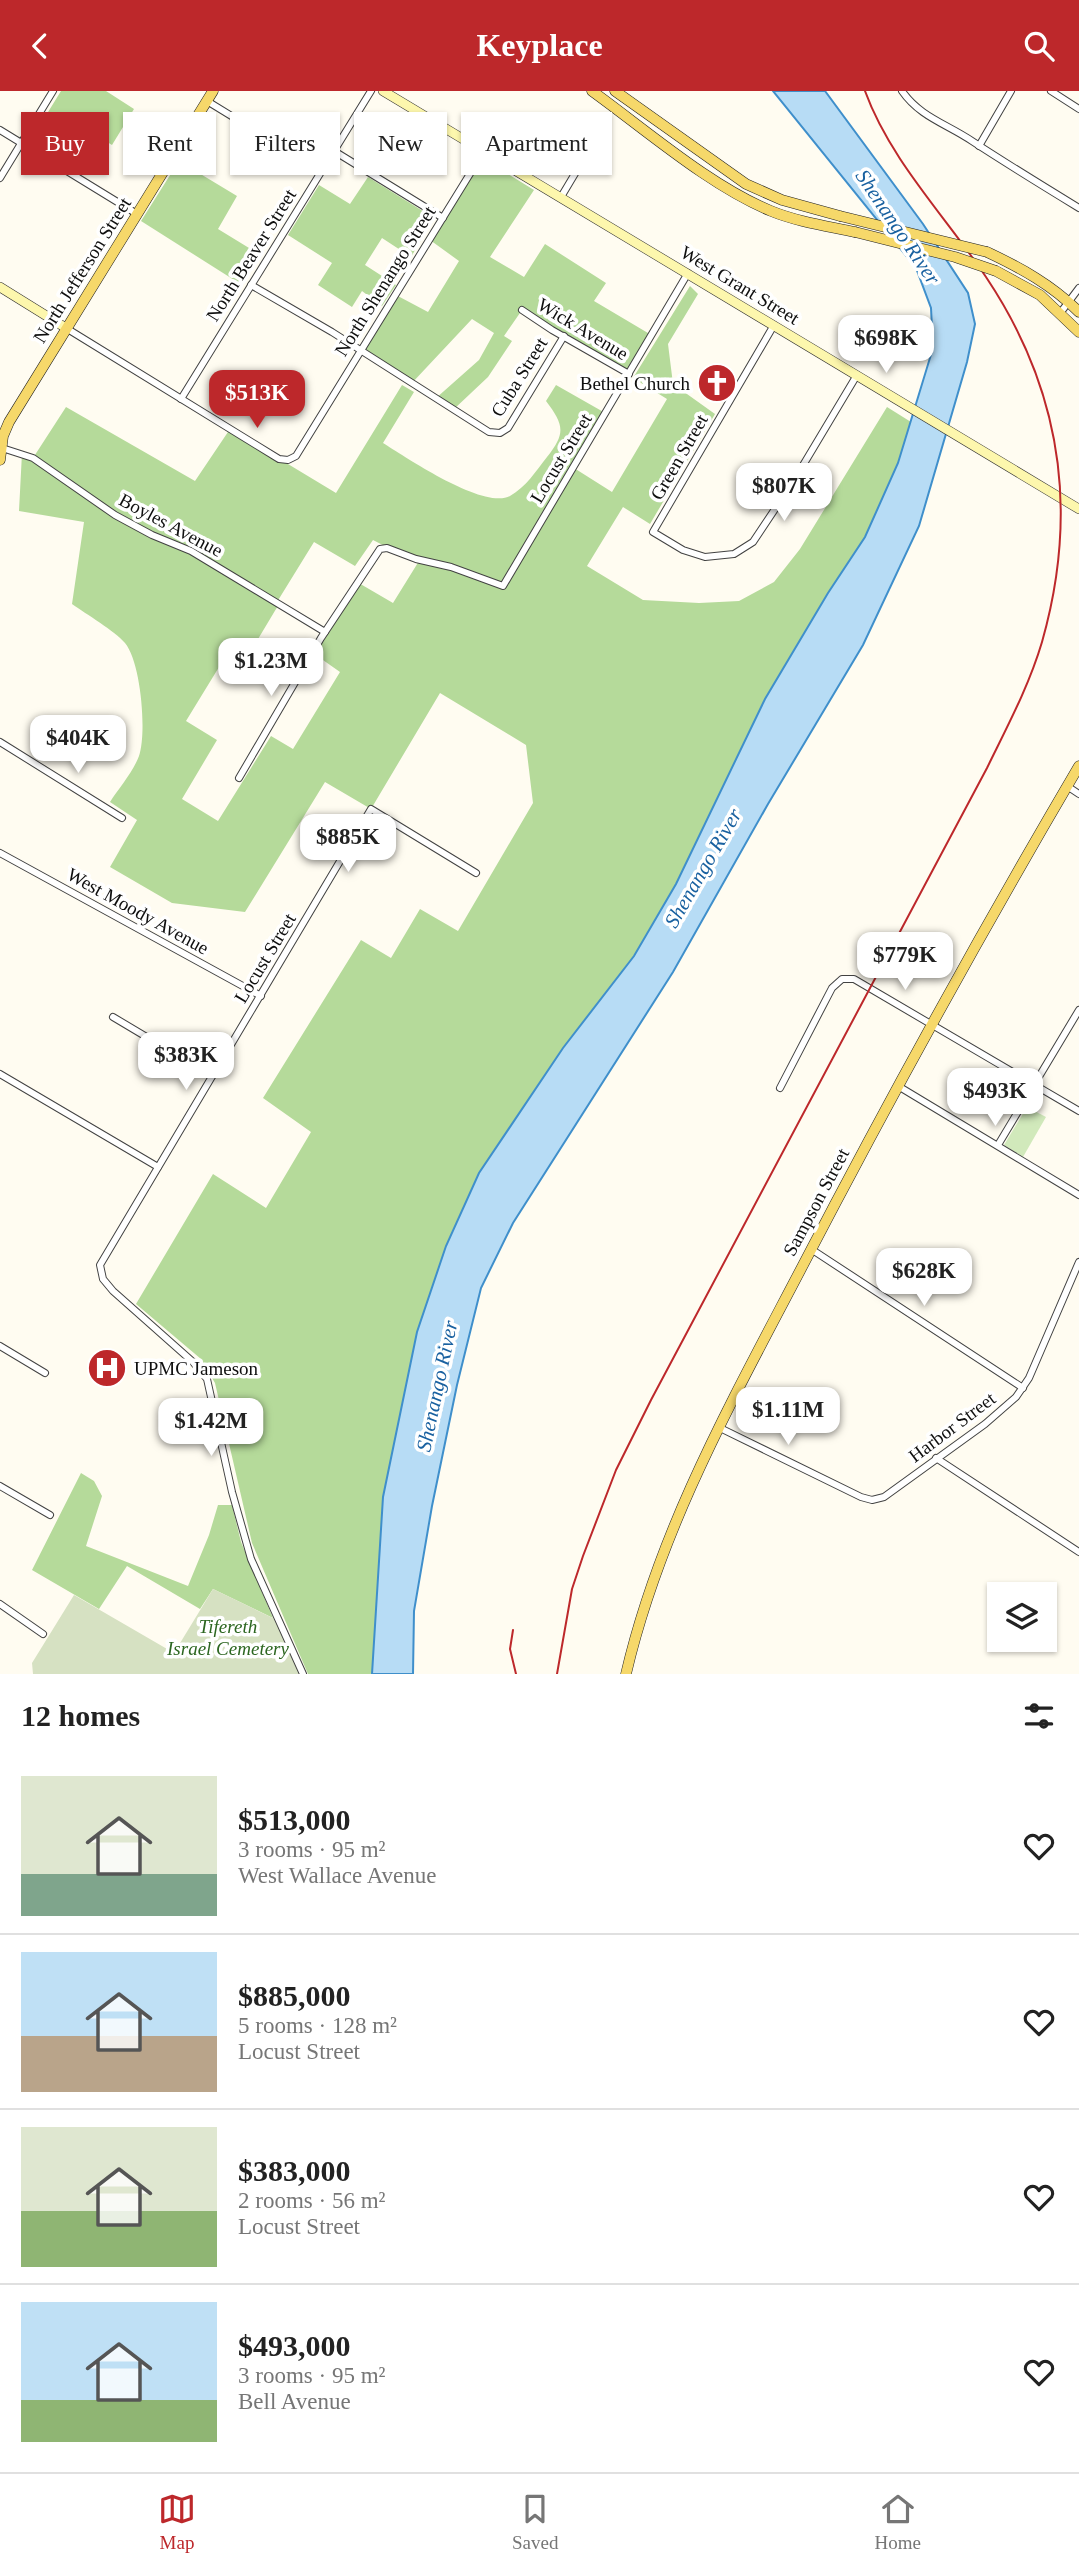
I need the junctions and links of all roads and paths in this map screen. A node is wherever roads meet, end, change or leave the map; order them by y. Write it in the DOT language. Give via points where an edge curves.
graph roads {
  1 [pos="53,91"];
  2 [pos="213,91"];
  3 [pos="371,91"];
  4 [pos="383,91"];
  5 [pos="592,91"];
  6 [pos="615,91"];
  7 [pos="902,91"];
  8 [pos="1011,91"];
  9 [pos="1051,91"];
  10 [pos="207,101"];
  11 [pos="1079,109"];
  12 [pos="40,112"];
  13 [pos="230,115"];
  14 [pos="0,130"];
  15 [pos="461,137"];
  16 [pos="340,141"];
  17 [pos="21,142"];
  18 [pos="979,146"];
  19 [pos="340,155"];
  20 [pos="74,175"];
  21 [pos="319,175"];
  22 [pos="469,175"];
  23 [pos="524,175"];
  24 [pos="574,175"];
  25 [pos="0,179"];
  26 [pos="561,197"];
  27 [pos="1079,208"];
  28 [pos="137,214"];
  29 [pos="443,218"];
  30 [pos="688,274"];
  31 [pos="251,285"];
  32 [pos="0,287"];
  33 [pos="1079,288"];
  34 [pos="1069,302"];
  35 [pos="522,310"];
  36 [pos="1061,312"];
  37 [pos="1079,313"];
  38 [pos="774,325"];
  39 [pos="66,328"];
  40 [pos="1079,332"];
  41 [pos="564,337"];
  42 [pos="360,351"];
  43 [pos="629,374"];
  44 [pos="857,375"];
  45 [pos="181,399"];
  46 [pos="9,422"];
  47 [pos="0,429"];
  48 [pos="2,447"];
  49 [pos="0,460"];
  50 [pos="1079,509"];
  51 [pos="325,632"];
  52 [pos="0,743"];
  53 [pos="1079,766"];
  54 [pos="239,778"];
  55 [pos="1067,786"];
  56 [pos="1079,794"];
  57 [pos="122,818"];
  58 [pos="0,853"];
  59 [pos="476,873"];
  60 [pos="261,996"];
  61 [pos="1079,1010"];
  62 [pos="113,1017"];
  63 [pos="932,1023"];
  64 [pos="0,1074"];
  65 [pos="212,1076"];
  66 [pos="1034,1084"];
  67 [pos="898,1086"];
  68 [pos="780,1088"];
  69 [pos="1079,1111"];
  70 [pos="998,1146"];
  71 [pos="158,1167"];
  72 [pos="1079,1195"];
  73 [pos="811,1249"];
  74 [pos="1079,1262"];
  75 [pos="0,1346"];
  76 [pos="45,1373"];
  77 [pos="1023,1388"];
  78 [pos="718,1427"];
  79 [pos="936,1458"];
  80 [pos="0,1486"];
  81 [pos="50,1515"];
  82 [pos="1079,1552"];
  83 [pos="0,1604"];
  84 [pos="43,1634"];
  85 [pos="303,1674"];
  86 [pos="626,1674"];
  1 -- 12 [label="street"];
  2 -- 10 [label="main road, North Jefferson Street"];
  3 -- 16 [label="street, North Beaver Street"];
  4 -- 15 [label="street, West Grant Street"];
  5 -- 36 [label="main road, bridge" via="752,202 795,219 996,271 1027,286"];
  6 -- 34 [label="main road, bridge" via="746,184 782,200 987,252 1036,277"];
  7 -- 18 [label="street" via="922,113"];
  8 -- 18 [label="street"];
  9 -- 11 [label="street"];
  10 -- 13 [label="street"];
  10 -- 28 [label="main road, North Jefferson Street"];
  14 -- 17 [label="street"];
  17 -- 25 [label="street"];
  18 -- 27 [label="street"];
  19 -- 29 [label="street"];
  20 -- 28 [label="street"];
  21 -- 31 [label="street, North Beaver Street"];
  22 -- 29 [label="street, North Shenango Street"];
  23 -- 26 [label="street, West Grant Street"];
  24 -- 26 [label="street"];
  26 -- 30 [label="street, West Grant Street"];
  28 -- 39 [label="main road, North Jefferson Street"];
  29 -- 42 [label="street, North Shenango Street"];
  30 -- 38 [label="street, West Grant Street"];
  30 -- 43 [label="street, Locust Street"];
  31 -- 42 [label="street"];
  31 -- 45 [label="street, North Beaver Street"];
  32 -- 39 [label="street"];
  33 -- 34 [label="street"];
  34 -- 36 [label="street"];
  34 -- 37 [label="main road"];
  35 -- 41 [label="street, Wick Avenue"];
  36 -- 40 [label="main road"];
  38 -- 44 [label="street, West Grant Street"];
  38 -- 44 [label="street, Green Street" via="653,532 705,557 734,554 754,543"];
  39 -- 45 [label="street"];
  39 -- 46 [label="main road, North Jefferson Street"];
  41 -- 42 [label="street, Cuba Street" via="508,428 500,433 489,432"];
  41 -- 43 [label="street, Wick Avenue"];
  42 -- 45 [label="street, North Shenango Street" via="296,456 288,460 279,459"];
  43 -- 51 [label="street, Locust Street" via="503,586 384,547"];
  44 -- 50 [label="street, West Grant Street"];
  46 -- 47 [label="street, North Jefferson Street"];
  46 -- 48 [label="main road"];
  48 -- 49 [label="main road"];
  48 -- 51 [label="street, Boyles Avenue" via="33,459 115,515 191,551"];
  51 -- 54 [label="street"];
  52 -- 57 [label="street"];
  53 -- 55 [label="main road, Sampson Street"];
  55 -- 56 [label="street"];
  55 -- 63 [label="main road, Sampson Street"];
  58 -- 60 [label="street, West Moody Avenue"];
  59 -- 60 [label="street, Locust Street" via="371,809"];
  60 -- 65 [label="street, Locust Street"];
  61 -- 66 [label="street"];
  62 -- 65 [label="street"];
  63 -- 66 [label="street"];
  63 -- 67 [label="main road, Sampson Street"];
  63 -- 68 [label="street" via="854,979 842,979 832,988"];
  64 -- 71 [label="street"];
  65 -- 71 [label="street, Locust Street"];
  66 -- 69 [label="street"];
  66 -- 70 [label="street"];
  67 -- 70 [label="street"];
  67 -- 73 [label="main road, Sampson Street"];
  70 -- 72 [label="street"];
  71 -- 85 [label="street, Locust Street" via="101,1261 103,1279 207,1379 251,1559"];
  73 -- 77 [label="street"];
  73 -- 78 [label="main road, Sampson Street"];
  74 -- 77 [label="street, Harbor Street"];
  75 -- 76 [label="street"];
  77 -- 79 [label="street, Harbor Street" via="985,1424"];
  78 -- 79 [label="street, Harbor Street" via="861,1497 878,1499"];
  78 -- 86 [label="main road, Sampson Street" via="661,1556"];
  79 -- 82 [label="street"];
  80 -- 81 [label="street"];
  83 -- 84 [label="street"];
}
